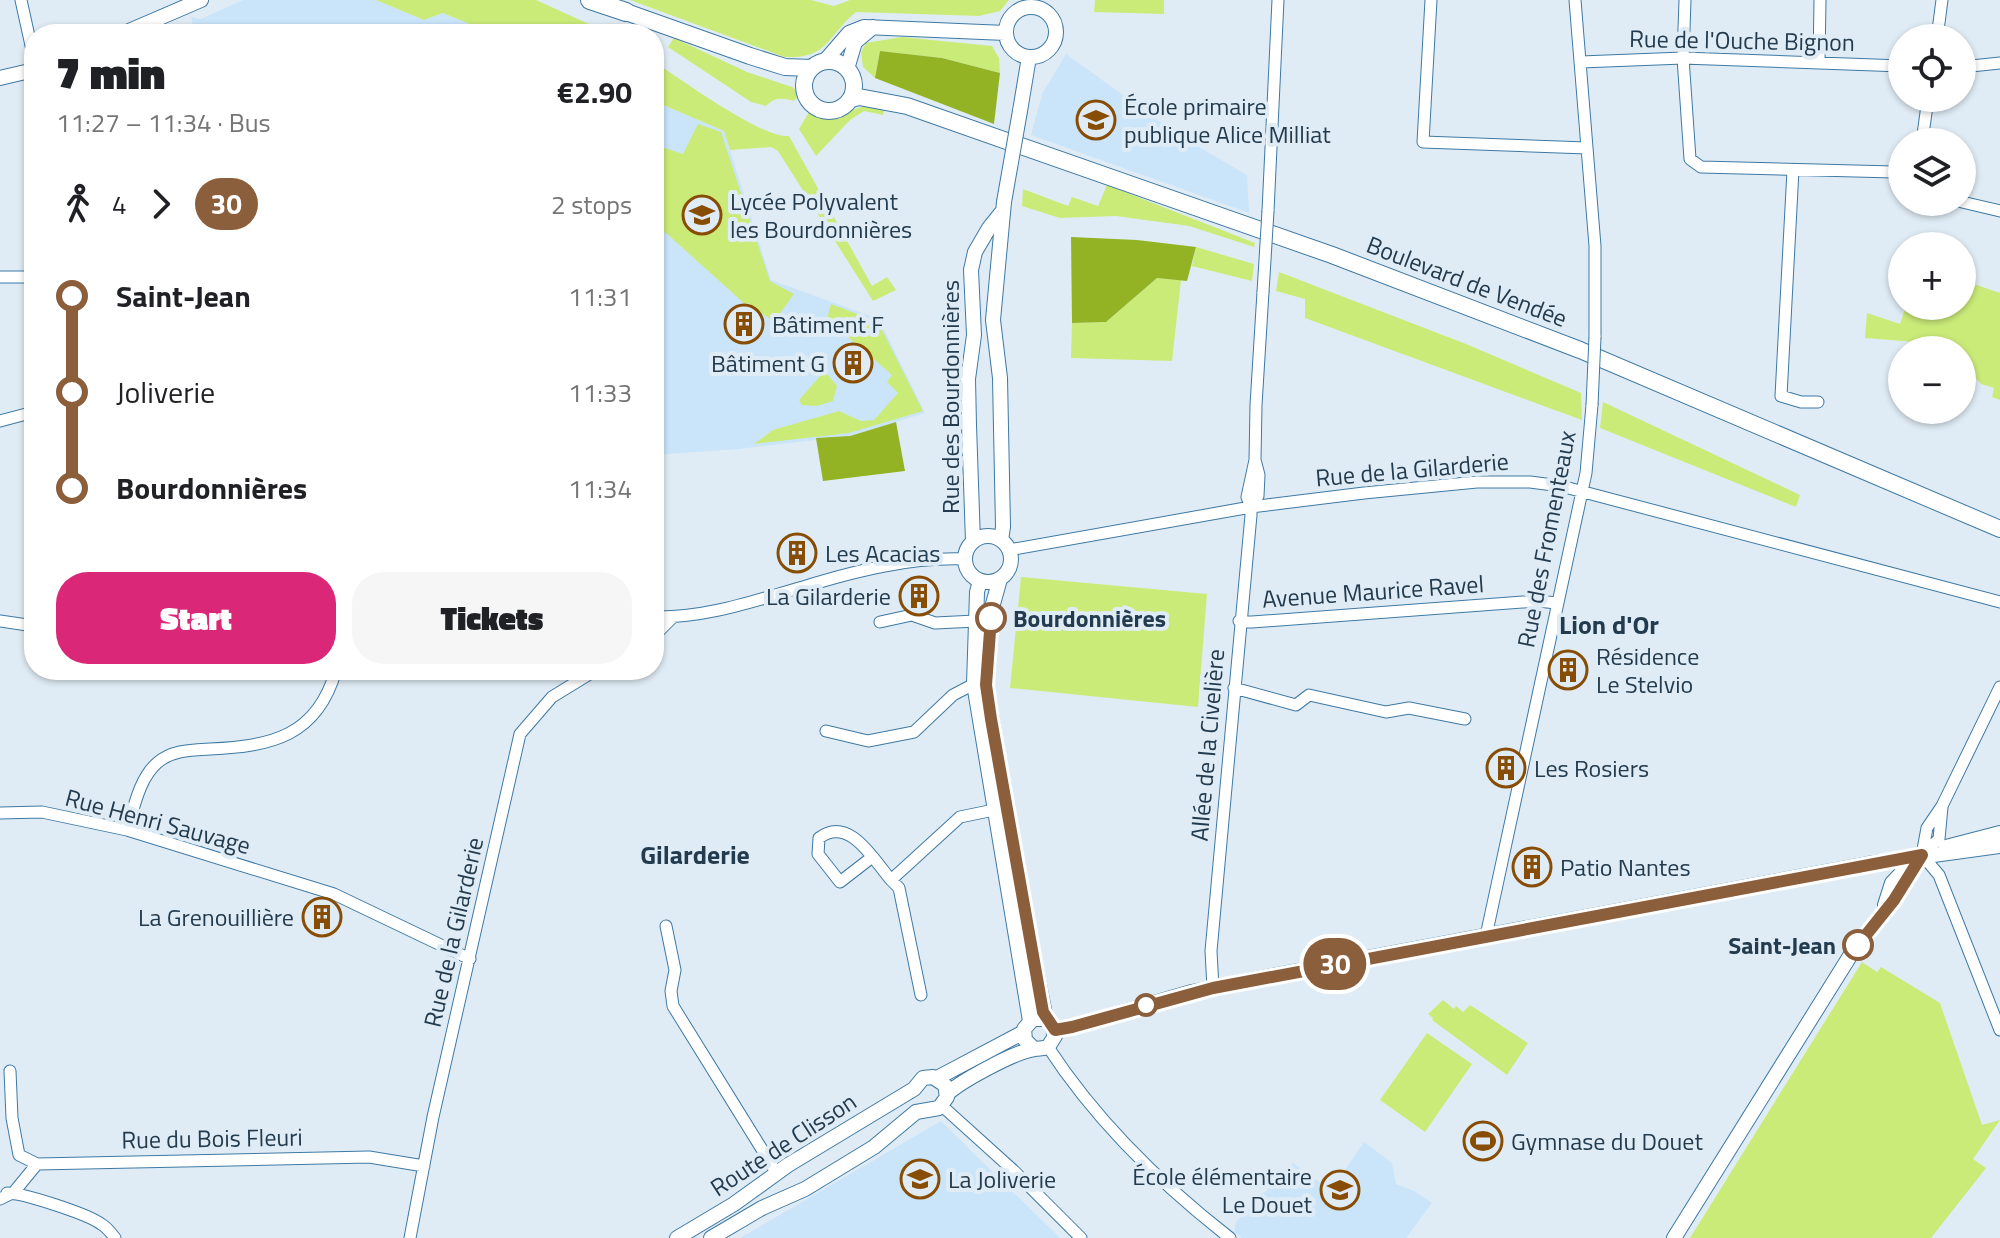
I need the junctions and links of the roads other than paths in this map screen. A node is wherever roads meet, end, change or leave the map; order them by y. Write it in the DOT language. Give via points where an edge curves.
graph roads {
  1 [pos="21,0"];
  2 [pos="201,0"];
  3 [pos="590,0"];
  4 [pos="603,0"];
  5 [pos="1278,0"];
  6 [pos="1431,0"];
  7 [pos="1575,0"];
  8 [pos="1685,0"];
  9 [pos="1820,0"];
  10 [pos="1942,0"];
  11 [pos="1028,4"];
  12 [pos="1045,5"];
  13 [pos="626,12"];
  14 [pos="26,24"];
  15 [pos="145,24"];
  16 [pos="660,24"];
  17 [pos="1939,24"];
  18 [pos="664,25"];
  19 [pos="874,27"];
  20 [pos="1006,33"];
  21 [pos="750,56"];
  22 [pos="1029,57"];
  23 [pos="1683,58"];
  24 [pos="1581,62"];
  25 [pos="1819,63"];
  26 [pos="2000,63"];
  27 [pos="818,65"];
  28 [pos="1888,65"];
  29 [pos="1976,66"];
  30 [pos="24,72"];
  31 [pos="849,73"];
  32 [pos="0,78"];
  33 [pos="804,89"];
  34 [pos="851,99"];
  35 [pos="907,106"];
  36 [pos="1587,148"];
  37 [pos="1793,170"];
  38 [pos="1888,172"];
  39 [pos="1976,205"];
  40 [pos="1003,207"];
  41 [pos="2000,211"];
  42 [pos="0,277"];
  43 [pos="24,277"];
  44 [pos="1818,402"];
  45 [pos="24,415"];
  46 [pos="0,421"];
  47 [pos="1581,493"];
  48 [pos="1251,507"];
  49 [pos="2000,529"];
  50 [pos="973,542"];
  51 [pos="1005,545"];
  52 [pos="965,559"];
  53 [pos="1000,579"];
  54 [pos="980,581"];
  55 [pos="2000,602"];
  56 [pos="1557,603"];
  57 [pos="664,617"];
  58 [pos="673,617"];
  59 [pos="0,621"];
  60 [pos="976,621"];
  61 [pos="1239,621"];
  62 [pos="880,622"];
  63 [pos="24,625"];
  64 [pos="664,626"];
  65 [pos="332,680"];
  66 [pos="580,680"];
  67 [pos="974,684"];
  68 [pos="2000,687"];
  69 [pos="1234,688"];
  70 [pos="1465,719"];
  71 [pos="826,731"];
  72 [pos="994,810"];
  73 [pos="0,813"];
  74 [pos="127,830"];
  75 [pos="2000,833"];
  76 [pos="2000,846"];
  77 [pos="1922,855"];
  78 [pos="871,858"];
  79 [pos="891,880"];
  80 [pos="666,926"];
  81 [pos="1486,936"];
  82 [pos="470,959"];
  83 [pos="1213,988"];
  84 [pos="921,995"];
  85 [pos="1050,1024"];
  86 [pos="1027,1026"];
  87 [pos="2000,1030"];
  88 [pos="1041,1048"];
  89 [pos="10,1071"];
  90 [pos="937,1078"];
  91 [pos="914,1089"];
  92 [pos="944,1100"];
  93 [pos="926,1109"];
  94 [pos="37,1164"];
  95 [pos="424,1166"];
  96 [pos="776,1172"];
  97 [pos="14,1192"];
  98 [pos="0,1193"];
  99 [pos="0,1199"];
  100 [pos="115,1238"];
  101 [pos="410,1238"];
  102 [pos="677,1238"];
  103 [pos="711,1238"];
  104 [pos="1081,1238"];
  105 [pos="1230,1238"];
  106 [pos="1674,1238"];
  1 -- 14 [label="street"];
  2 -- 15 [label="street"];
  3 -- 13 [label="highway"];
  4 -- 13 [label="highway"];
  5 -- 48 [label="street, Allée de la Civelière, bridge" via="1255,460 1247,497"];
  6 -- 36 [label="street" via="1423,142"];
  7 -- 24 [label="street, Rue des Fromenteaux"];
  8 -- 23 [label="street"];
  9 -- 25 [label="street"];
  10 -- 17 [label="street"];
  11 -- 12 [label="street"];
  11 -- 20 [label="street" via="1011,17"];
  12 -- 22 [label="street" via="1056,39 1046,53"];
  13 -- 16 [label="main road"];
  18 -- 21 [label="main road"];
  19 -- 20 [label="street"];
  19 -- 27 [label="street" via="849,33"];
  19 -- 31 [label="street" via="855,42"];
  20 -- 22 [label="street" via="1015,51"];
  21 -- 27 [label="main road" via="785,67"];
  21 -- 33 [label="main road"];
  22 -- 40 [label="street, Rue des Bourdonnières, bridge"];
  23 -- 24 [label="street, Rue de l'Ouche Bignon"];
  23 -- 25 [label="street, Rue de l'Ouche Bignon"];
  23 -- 37 [label="street" via="1690,159 1701,167"];
  24 -- 36 [label="street, Rue des Fromenteaux"];
  25 -- 28 [label="street, Rue de l'Ouche Bignon"];
  26 -- 29 [label="street"];
  27 -- 31 [label="main road" via="836,62"];
  27 -- 33 [label="main road" via="806,76"];
  30 -- 32 [label="street"];
  31 -- 34 [label="main road"];
  31 -- 35 [label="main road, Boulevard de Vendée"];
  33 -- 34 [label="main road" via="809,102 825,111 838,110"];
  34 -- 35 [label="main road, Boulevard de Vendée"];
  35 -- 49 [label="main road, Boulevard de Vendée" via="1539,334"];
  36 -- 47 [label="street, Rue des Fromenteaux, bridge" via="1595,337"];
  37 -- 38 [label="street"];
  37 -- 44 [label="street" via="1781,396"];
  39 -- 41 [label="street"];
  40 -- 50 [label="street, Rue des Bourdonnières" via="975,252 971,270"];
  40 -- 51 [label="street, Rue des Bourdonnières" via="993,320"];
  42 -- 43 [label="street"];
  45 -- 46 [label="street"];
  47 -- 48 [label="street, Rue de la Gilarderie" via="1547,484 1477,482"];
  47 -- 55 [label="street, Rue de la Gilarderie"];
  47 -- 56 [label="street, Rue des Fromenteaux"];
  48 -- 51 [label="street, Rue de la Gilarderie"];
  48 -- 61 [label="street, Allée de la Civelière"];
  50 -- 51 [label="street" via="987,536"];
  50 -- 52 [label="street"];
  51 -- 53 [label="street" via="1009,567"];
  52 -- 54 [label="street"];
  52 -- 58 [label="street" via="873,569 715,613"];
  53 -- 54 [label="street"];
  53 -- 85 [label="street" via="991,611 986,685 1023,906"];
  54 -- 60 [label="street"];
  56 -- 61 [label="street, Avenue Maurice Ravel"];
  56 -- 81 [label="street, Rue des Fromenteaux"];
  57 -- 58 [label="street"];
  58 -- 64 [label="street"];
  59 -- 63 [label="street"];
  60 -- 62 [label="street" via="935,623 912,615"];
  60 -- 67 [label="street"];
  61 -- 69 [label="street, Allée de la Civelière"];
  65 -- 74 [label="street" via="310,718 284,737 252,747 183,751 160,761 143,782"];
  66 -- 82 [label="street, Rue de la Gilarderie" via="552,697 520,734"];
  67 -- 71 [label="street" via="953,695 914,732 868,741"];
  67 -- 72 [label="street"];
  68 -- 77 [label="street" via="1927,828"];
  69 -- 70 [label="street" via="1296,705 1309,695 1386,712 1409,708"];
  69 -- 83 [label="street, Allée de la Civelière" via="1211,951"];
  72 -- 79 [label="street" via="960,817"];
  72 -- 86 [label="street" via="1031,1012"];
  73 -- 74 [label="street, Rue Henri Sauvage" via="42,812"];
  74 -- 82 [label="street, Rue Henri Sauvage" via="340,897"];
  75 -- 77 [label="street"];
  76 -- 77 [label="street"];
  77 -- 81 [label="street"];
  77 -- 87 [label="street" via="1939,875"];
  77 -- 106 [label="street" via="1897,875 1885,909 1850,956"];
  78 -- 78 [label="street" via="853,835 837,829 819,838 818,854 840,882"];
  78 -- 79 [label="street"];
  79 -- 84 [label="street" via="899,888"];
  80 -- 96 [label="street" via="675,970 673,1006"];
  81 -- 83 [label="street"];
  82 -- 95 [label="street, Rue de la Gilarderie"];
  83 -- 85 [label="street" via="1072,1027"];
  85 -- 86 [label="street" via="1039,1018"];
  85 -- 88 [label="street" via="1055,1039"];
  86 -- 88 [label="street" via="1025,1040"];
  86 -- 90 [label="street"];
  88 -- 92 [label="street" via="973,1077"];
  88 -- 105 [label="street" via="1132,1149"];
  89 -- 94 [label="street" via="19,1155"];
  90 -- 91 [label="street" via="923,1078"];
  90 -- 92 [label="street" via="945,1085"];
  91 -- 93 [label="street" via="915,1100"];
  91 -- 96 [label="street, Route de Clisson"];
  92 -- 93 [label="street" via="936,1109"];
  92 -- 104 [label="street"];
  93 -- 103 [label="street, Route de Clisson" via="805,1189"];
  94 -- 95 [label="street, Rue du Bois Fleuri" via="369,1157"];
  94 -- 97 [label="street"];
  95 -- 101 [label="street, Rue de la Gilarderie"];
  96 -- 102 [label="street, Route de Clisson"];
  97 -- 98 [label="street"];
  97 -- 99 [label="street"];
  97 -- 100 [label="street" via="91,1218"];
}
